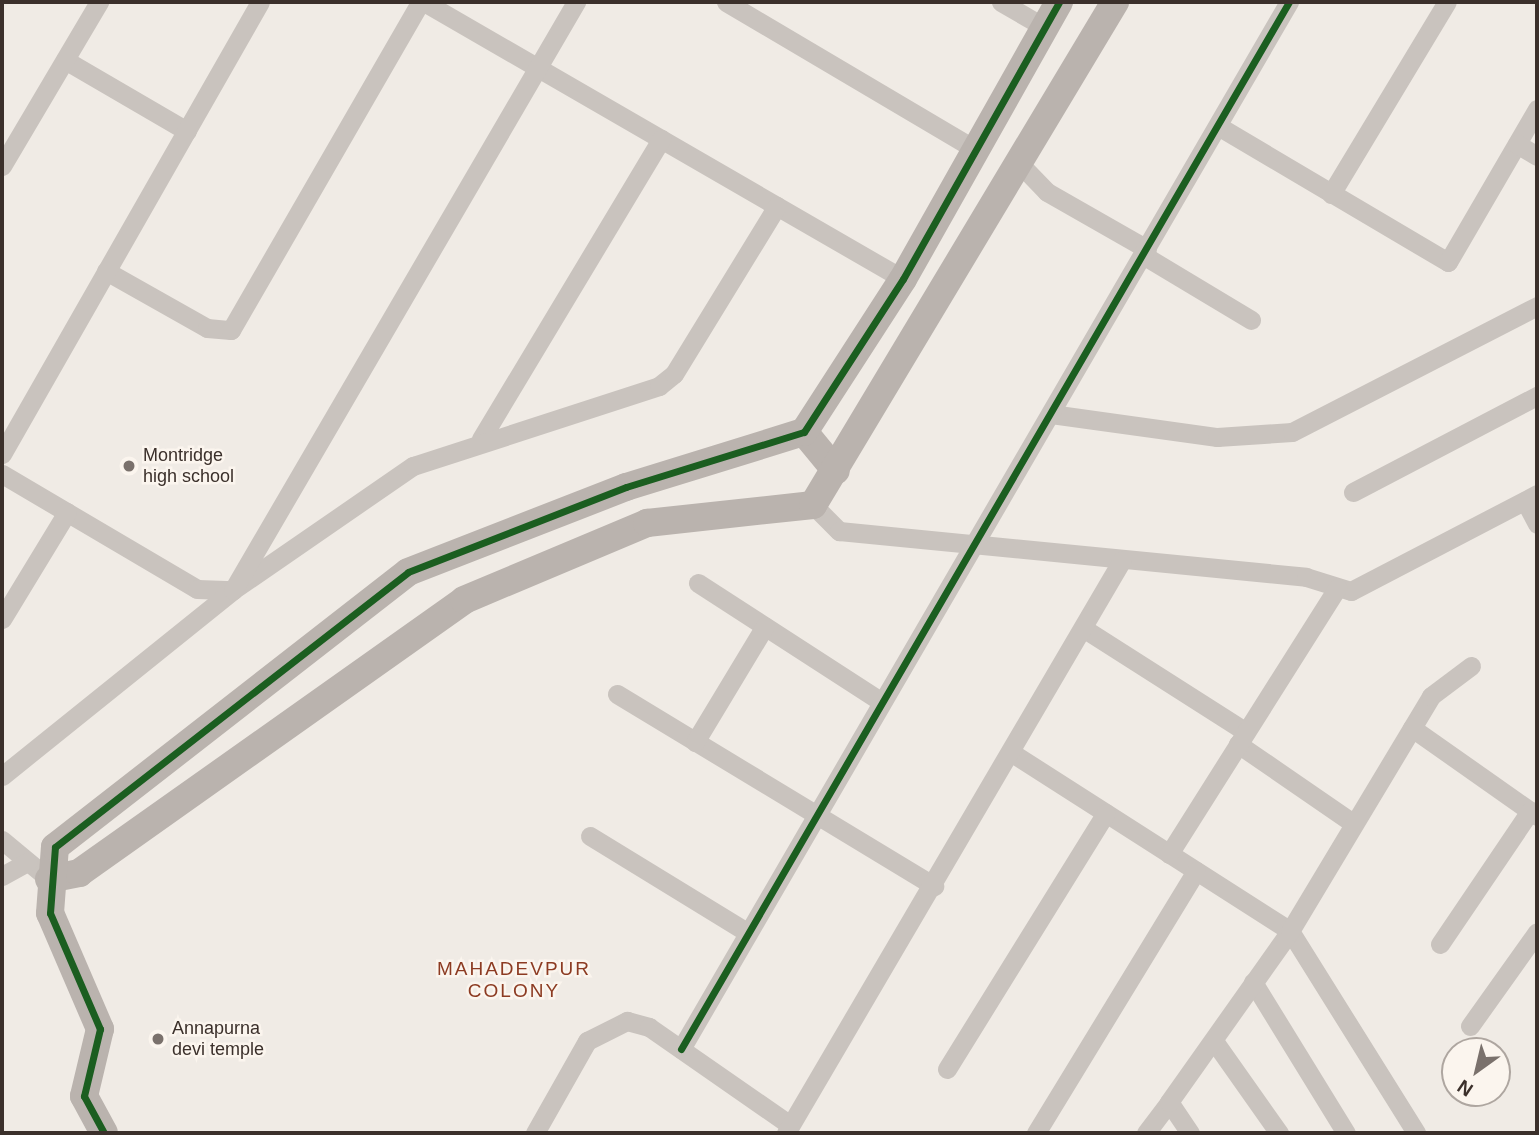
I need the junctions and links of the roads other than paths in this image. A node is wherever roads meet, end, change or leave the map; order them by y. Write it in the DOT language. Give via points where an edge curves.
graph roads {
  1 [pos="99,2"];
  2 [pos="260,2"];
  3 [pos="422,2"];
  4 [pos="576,2"];
  5 [pos="726,2"];
  6 [pos="1001,2"];
  7 [pos="1059,2"];
  8 [pos="1115,2"];
  9 [pos="1289,2"];
  10 [pos="1447,2"];
  11 [pos="1044,27"];
  12 [pos="65,60"];
  13 [pos="538,67"];
  14 [pos="1537,109"];
  15 [pos="1218,126"];
  16 [pos="187,131"];
  17 [pos="661,139"];
  18 [pos="1517,144"];
  19 [pos="975,149"];
  20 [pos="1537,156"];
  21 [pos="1020,164"];
  22 [pos="2,166"];
  23 [pos="1331,194"];
  24 [pos="777,206"];
  25 [pos="1145,252"];
  26 [pos="106,271"];
  27 [pos="903,279"];
  28 [pos="1537,306"];
  29 [pos="1251,320"];
  30 [pos="1537,396"];
  31 [pos="1051,414"];
  32 [pos="804,432"];
  33 [pos="481,439"];
  34 [pos="2,454"];
  35 [pos="836,471"];
  36 [pos="2,474"];
  37 [pos="1353,492"];
  38 [pos="1531,497"];
  39 [pos="813,505"];
  40 [pos="67,512"];
  41 [pos="1537,524"];
  42 [pos="972,548"];
  43 [pos="1122,560"];
  44 [pos="698,583"];
  45 [pos="1337,588"];
  46 [pos="233,590"];
  47 [pos="2,619"];
  48 [pos="765,626"];
  49 [pos="1083,628"];
  50 [pos="1471,666"];
  51 [pos="617,694"];
  52 [pos="882,702"];
  53 [pos="1412,728"];
  54 [pos="1242,738"];
  55 [pos="695,742"];
  56 [pos="1013,753"];
  57 [pos="2,776"];
  58 [pos="1106,813"];
  59 [pos="1534,814"];
  60 [pos="815,817"];
  61 [pos="1353,823"];
  62 [pos="590,836"];
  63 [pos="2,840"];
  64 [pos="1169,854"];
  65 [pos="27,862"];
  66 [pos="1196,871"];
  67 [pos="2,876"];
  68 [pos="49,879"];
  69 [pos="934,886"];
  70 [pos="1290,930"];
  71 [pos="1537,932"];
  72 [pos="748,933"];
  73 [pos="1440,944"];
  74 [pos="1253,982"];
  75 [pos="1470,1026"];
  76 [pos="1214,1041"];
  77 [pos="681,1049"];
  78 [pos="947,1069"];
  79 [pos="1169,1102"];
  80 [pos="788,1129"];
  81 [pos="104,1133"];
  82 [pos="535,1133"];
  83 [pos="1035,1133"];
  84 [pos="1146,1133"];
  85 [pos="1190,1133"];
  86 [pos="1279,1133"];
  87 [pos="1346,1133"];
  88 [pos="1416,1133"];
  1 -- 12 [label="street"];
  2 -- 16 [label="street"];
  3 -- 13 [label="street"];
  3 -- 26 [label="street" via="231,330 207,328"];
  4 -- 13 [label="street"];
  5 -- 19 [label="street"];
  6 -- 11 [label="street"];
  7 -- 11 [label="street"];
  8 -- 21 [label="street"];
  9 -- 15 [label="street"];
  10 -- 23 [label="street"];
  11 -- 19 [label="street"];
  12 -- 16 [label="street"];
  12 -- 22 [label="street"];
  13 -- 17 [label="street"];
  13 -- 46 [label="street"];
  14 -- 18 [label="street"];
  15 -- 23 [label="street"];
  15 -- 25 [label="street"];
  16 -- 26 [label="street"];
  17 -- 24 [label="street"];
  17 -- 33 [label="street"];
  18 -- 20 [label="street"];
  18 -- 23 [label="street" via="1448,262"];
  19 -- 27 [label="street"];
  21 -- 25 [label="street" via="1047,192"];
  21 -- 35 [label="street"];
  24 -- 27 [label="street"];
  24 -- 33 [label="street" via="674,374 659,386"];
  25 -- 29 [label="street"];
  25 -- 31 [label="street"];
  26 -- 34 [label="street"];
  27 -- 32 [label="street"];
  28 -- 31 [label="street" via="1292,432 1217,437"];
  30 -- 37 [label="street"];
  31 -- 42 [label="street"];
  32 -- 35 [label="street"];
  32 -- 68 [label="street" via="626,487 408,572 65,838 55,847"];
  33 -- 46 [label="street" via="382,481"];
  35 -- 39 [label="street"];
  36 -- 40 [label="street"];
  38 -- 41 [label="street"];
  38 -- 45 [label="street" via="1351,591"];
  39 -- 42 [label="street" via="839,531"];
  39 -- 68 [label="street" via="647,523 464,600 79,873"];
  40 -- 46 [label="street" via="197,589"];
  40 -- 47 [label="street"];
  42 -- 43 [label="street"];
  42 -- 52 [label="street"];
  43 -- 45 [label="street" via="1306,577"];
  43 -- 49 [label="street"];
  44 -- 48 [label="street"];
  45 -- 54 [label="street"];
  46 -- 57 [label="street"];
  48 -- 52 [label="street"];
  48 -- 55 [label="street"];
  49 -- 54 [label="street"];
  49 -- 56 [label="street"];
  50 -- 53 [label="street" via="1443,682"];
  51 -- 55 [label="street"];
  52 -- 60 [label="street"];
  53 -- 59 [label="street"];
  53 -- 61 [label="street"];
  54 -- 61 [label="street"];
  54 -- 64 [label="street"];
  55 -- 60 [label="street"];
  56 -- 58 [label="street"];
  56 -- 69 [label="street"];
  58 -- 64 [label="street"];
  58 -- 78 [label="street"];
  59 -- 73 [label="street"];
  60 -- 69 [label="street"];
  60 -- 72 [label="street"];
  61 -- 70 [label="street"];
  62 -- 72 [label="street"];
  63 -- 65 [label="street"];
  64 -- 66 [label="street"];
  65 -- 67 [label="street"];
  65 -- 68 [label="street"];
  66 -- 70 [label="street"];
  66 -- 83 [label="street"];
  68 -- 81 [label="street" via="50,913 100,1030 84,1096"];
  69 -- 80 [label="street"];
  70 -- 74 [label="street"];
  70 -- 88 [label="street"];
  71 -- 75 [label="street"];
  72 -- 77 [label="street"];
  74 -- 76 [label="street"];
  74 -- 87 [label="street"];
  76 -- 79 [label="street"];
  76 -- 86 [label="street"];
  77 -- 80 [label="street"];
  77 -- 82 [label="street" via="627,1021 604,1028 587,1041"];
  79 -- 84 [label="street"];
  79 -- 85 [label="street"];
}
